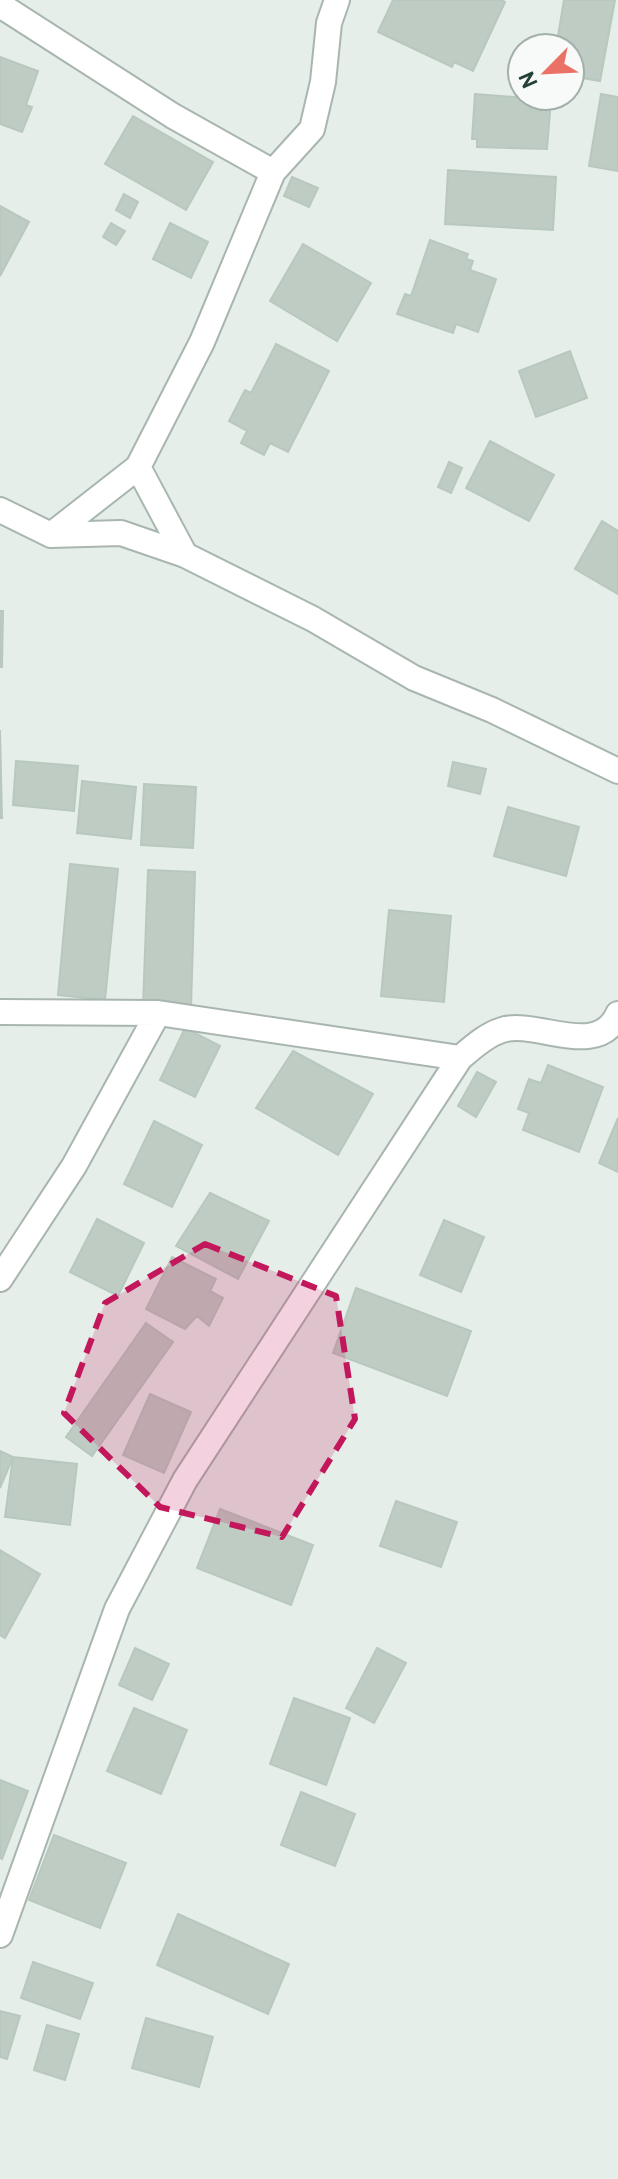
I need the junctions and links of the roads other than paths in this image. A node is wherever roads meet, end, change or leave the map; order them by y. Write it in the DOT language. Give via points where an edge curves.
graph roads {
  1 [pos="337,0"];
  2 [pos="7,5"];
  3 [pos="273,172"];
  4 [pos="138,467"];
  5 [pos="0,510"];
  6 [pos="51,535"];
  7 [pos="185,555"];
  8 [pos="618,771"];
  9 [pos="0,1012"];
  10 [pos="158,1013"];
  11 [pos="618,1014"];
  12 [pos="460,1058"];
  13 [pos="0,1279"];
  14 [pos="0,1935"];
  1 -- 3 [label="street" via="312,129"];
  2 -- 3 [label="street" via="173,116"];
  3 -- 4 [label="street" via="202,342"];
  4 -- 6 [label="street"];
  4 -- 7 [label="street"];
  5 -- 6 [label="street"];
  6 -- 7 [label="street" via="121,533"];
  7 -- 8 [label="street" via="313,619 414,678"];
  9 -- 10 [label="street"];
  10 -- 12 [label="street"];
  10 -- 13 [label="street" via="74,1166"];
  11 -- 12 [label="street" via="614,1024 592,1035 503,1029"];
  12 -- 14 [label="street" via="185,1480 124,1596"];
}
